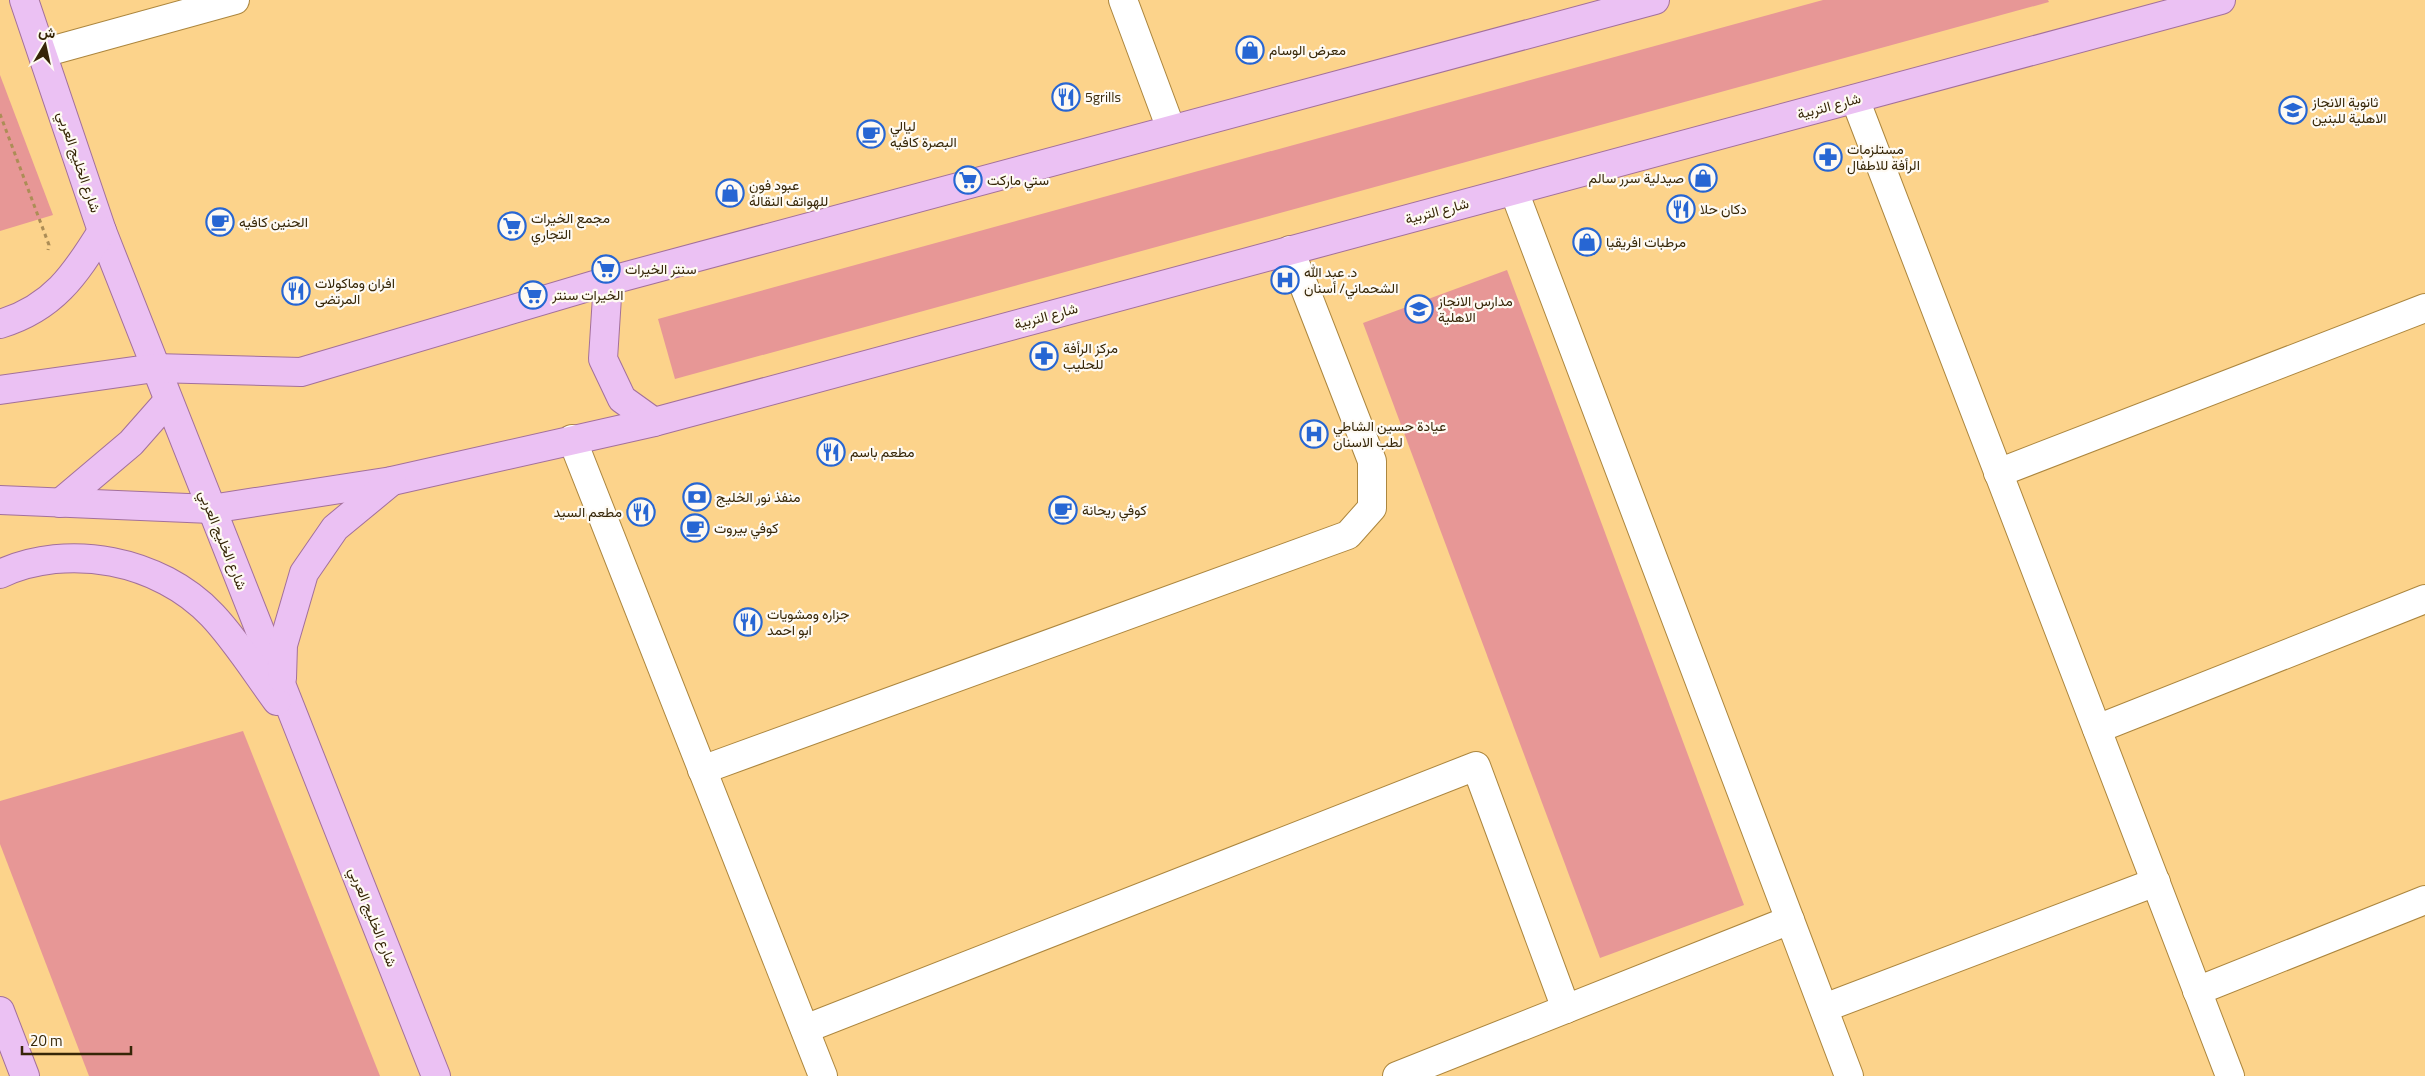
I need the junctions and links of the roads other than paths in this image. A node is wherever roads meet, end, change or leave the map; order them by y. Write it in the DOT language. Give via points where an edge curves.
graph roads {
  1 [pos="24,0"];
  2 [pos="235,0"];
  3 [pos="1123,0"];
  4 [pos="1655,0"];
  5 [pos="2221,0"];
  6 [pos="43,54"];
  7 [pos="1855,99"];
  8 [pos="1171,129"];
  9 [pos="1514,190"];
  10 [pos="102,231"];
  11 [pos="1290,250"];
  12 [pos="608,281"];
  13 [pos="2425,308"];
  14 [pos="0,324"];
  15 [pos="155,368"];
  16 [pos="0,390"];
  17 [pos="168,401"];
  18 [pos="654,422"];
  19 [pos="572,439"];
  20 [pos="1998,472"];
  21 [pos="392,481"];
  22 [pos="0,500"];
  23 [pos="60,503"];
  24 [pos="211,509"];
  25 [pos="0,574"];
  26 [pos="2425,599"];
  27 [pos="281,687"];
  28 [pos="2097,729"];
  29 [pos="299,730"];
  30 [pos="702,770"];
  31 [pos="2156,882"];
  32 [pos="2425,900"];
  33 [pos="1790,920"];
  34 [pos="2197,991"];
  35 [pos="1824,1008"];
  36 [pos="1566,1009"];
  37 [pos="0,1011"];
  38 [pos="806,1029"];
  39 [pos="25,1076"];
  40 [pos="436,1076"];
  41 [pos="823,1076"];
  42 [pos="1397,1076"];
  43 [pos="1850,1076"];
  44 [pos="2230,1076"];
  1 -- 6 [label="main road, شارع الخليج العربي"];
  2 -- 6 [label="street"];
  3 -- 8 [label="street"];
  4 -- 8 [label="main road"];
  5 -- 7 [label="main road, شارع التربية"];
  6 -- 10 [label="main road, شارع الخليج العربي"];
  7 -- 9 [label="main road, شارع التربية"];
  7 -- 20 [label="street"];
  8 -- 12 [label="main road"];
  9 -- 11 [label="main road, شارع التربية"];
  9 -- 33 [label="street"];
  10 -- 14 [label="main road" via="77,272 49,300"];
  10 -- 15 [label="main road, شارع الخليج العربي"];
  11 -- 18 [label="main road, شارع التربية"];
  11 -- 30 [label="street" via="1372,462 1372,508 1348,535"];
  12 -- 15 [label="main road" via="301,372"];
  12 -- 18 [label="main road" via="603,359 622,399"];
  13 -- 20 [label="street"];
  15 -- 16 [label="main road"];
  15 -- 17 [label="main road, شارع الخليج العربي"];
  17 -- 23 [label="main road" via="131,443"];
  17 -- 24 [label="main road, شارع الخليج العربي"];
  18 -- 19 [label="main road, شارع التربية"];
  19 -- 21 [label="main road, شارع التربية"];
  19 -- 30 [label="street"];
  20 -- 28 [label="street"];
  21 -- 24 [label="main road, شارع التربية"];
  21 -- 27 [label="main road" via="335,528 304,573 283,645"];
  22 -- 23 [label="main road, شارع التربية"];
  23 -- 24 [label="main road, شارع التربية"];
  24 -- 27 [label="main road, شارع الخليج العربي"];
  25 -- 29 [label="main road" via="14,567 64,558 108,560 146,571 180,589 212,614"];
  26 -- 28 [label="street"];
  27 -- 29 [label="main road, شارع الخليج العربي"];
  28 -- 31 [label="street"];
  29 -- 40 [label="main road, شارع الخليج العربي"];
  30 -- 38 [label="street"];
  31 -- 34 [label="street"];
  31 -- 35 [label="street"];
  32 -- 34 [label="street"];
  33 -- 35 [label="street"];
  33 -- 36 [label="street"];
  34 -- 44 [label="street"];
  35 -- 43 [label="street"];
  36 -- 38 [label="street" via="1476,766"];
  36 -- 42 [label="street"];
  37 -- 39 [label="main road"];
  38 -- 41 [label="street"];
}
